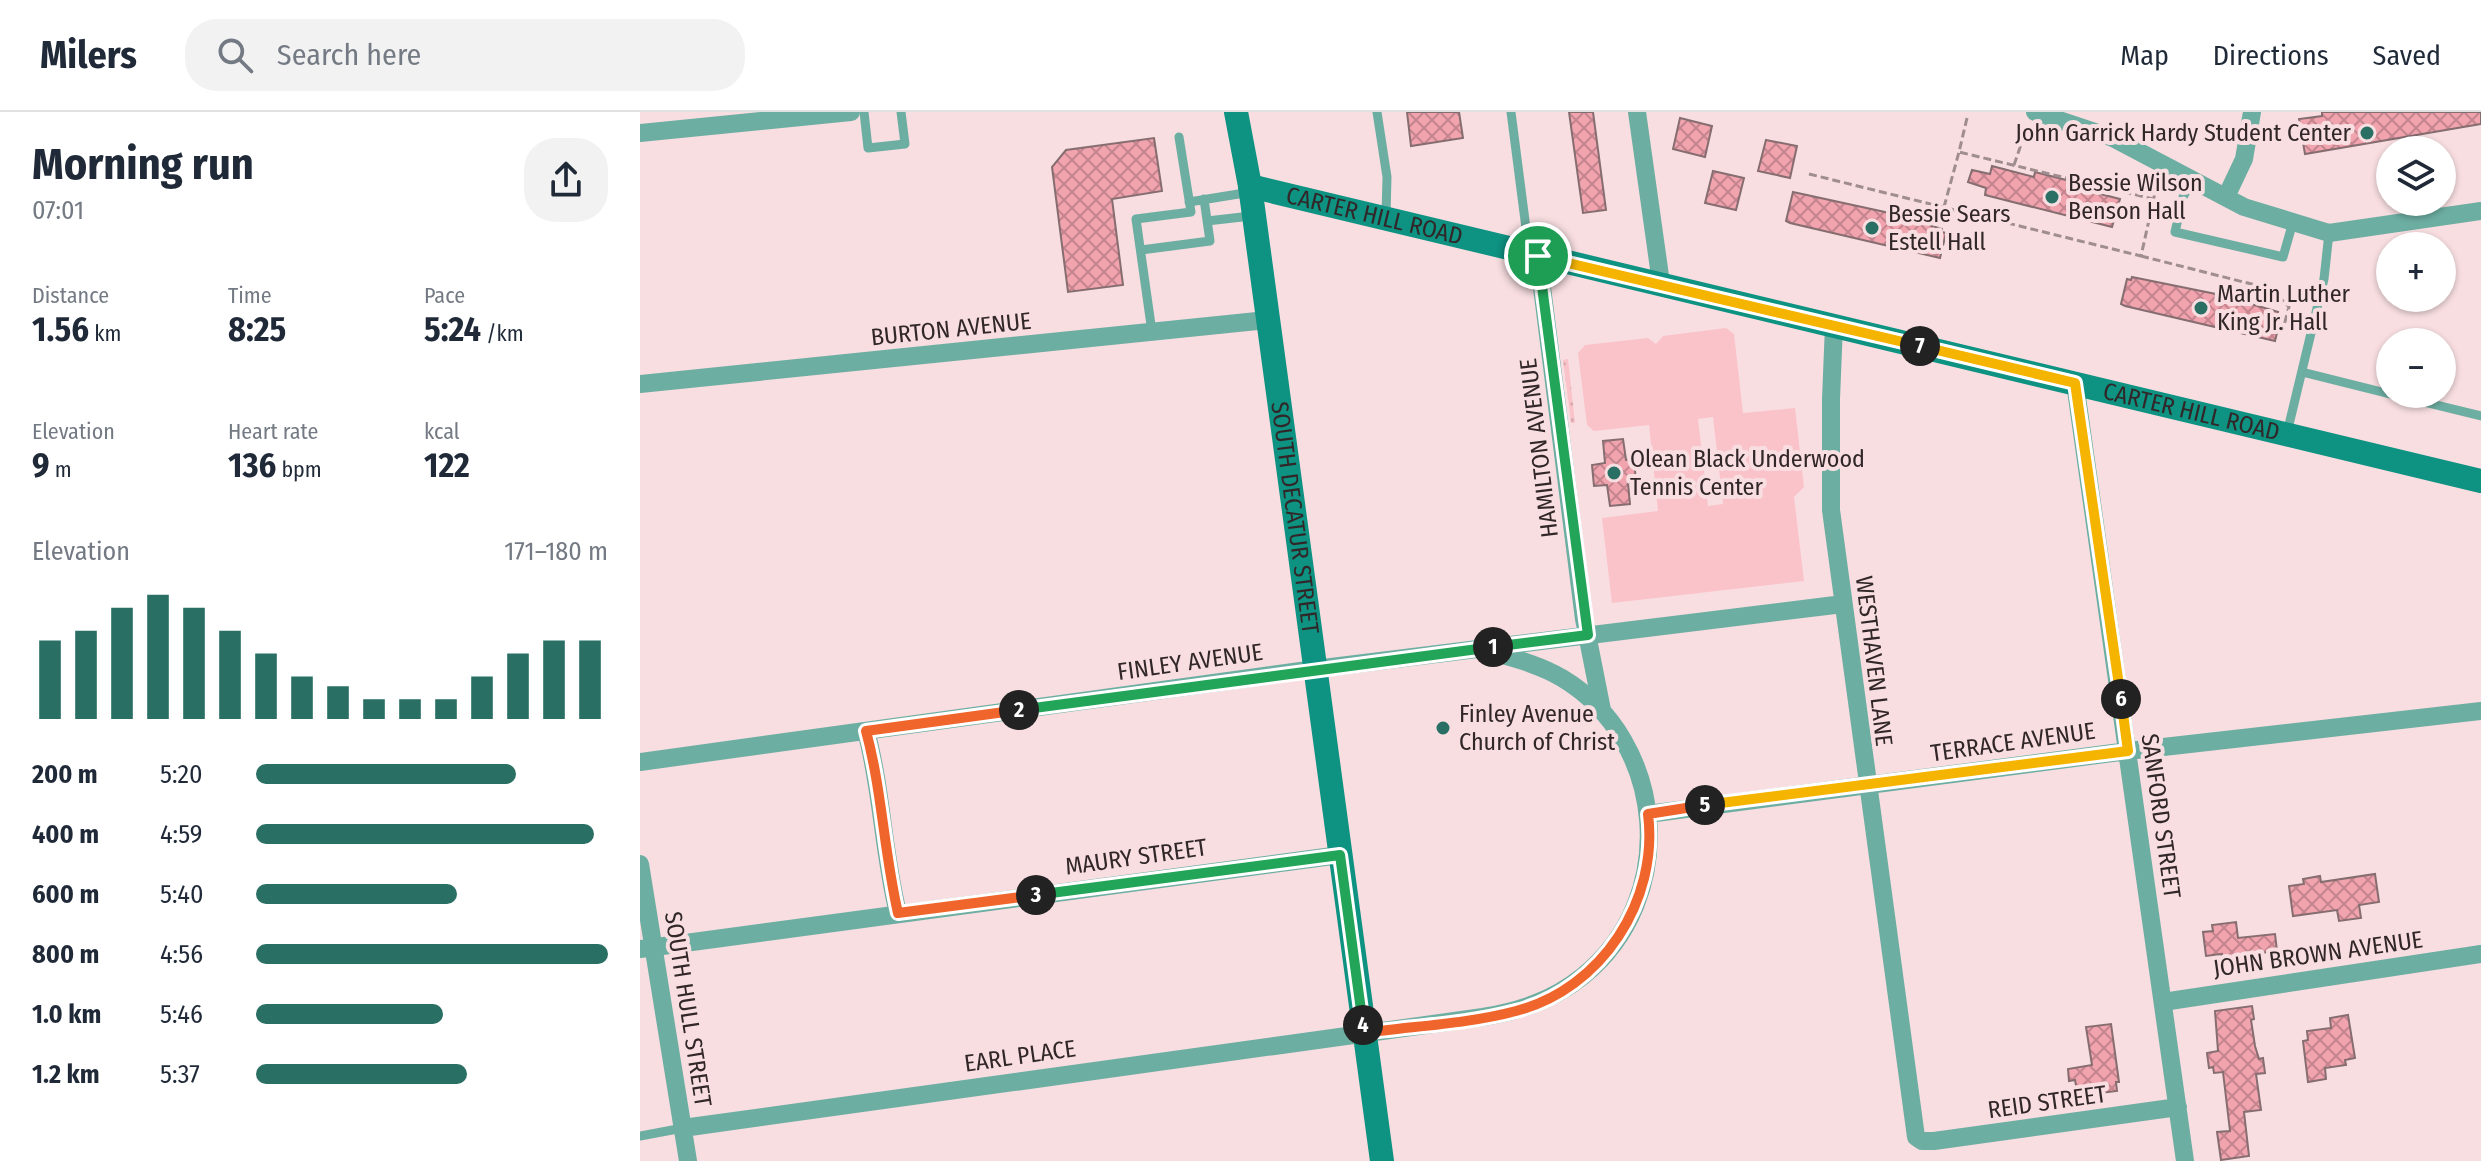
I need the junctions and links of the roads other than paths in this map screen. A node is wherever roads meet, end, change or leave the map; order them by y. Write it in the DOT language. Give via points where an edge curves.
graph roads {
  1 [pos="851,112"];
  2 [pos="864,112"];
  3 [pos="901,112"];
  4 [pos="1236,112"];
  5 [pos="1377,112"];
  6 [pos="1511,112"];
  7 [pos="1637,112"];
  8 [pos="2252,112"];
  9 [pos="2032,117"];
  10 [pos="640,133"];
  11 [pos="1179,137"];
  12 [pos="2194,178"];
  13 [pos="2226,197"];
  14 [pos="1252,198"];
  15 [pos="1204,199"];
  16 [pos="1189,202"];
  17 [pos="2481,211"];
  18 [pos="1386,218"];
  19 [pos="1207,221"];
  20 [pos="2293,222"];
  21 [pos="2329,233"];
  22 [pos="1141,250"];
  23 [pos="1538,256"];
  24 [pos="1661,283"];
  25 [pos="1267,320"];
  26 [pos="1834,325"];
  27 [pos="1152,333"];
  28 [pos="2302,372"];
  29 [pos="2075,383"];
  30 [pos="640,384"];
  31 [pos="2376,390"];
  32 [pos="2448,408"];
  33 [pos="2481,416"];
  34 [pos="2287,433"];
  35 [pos="2481,481"];
  36 [pos="1843,604"];
  37 [pos="1588,635"];
  38 [pos="1481,649"];
  39 [pos="1315,669"];
  40 [pos="1602,710"];
  41 [pos="2481,711"];
  42 [pos="866,731"];
  43 [pos="2128,751"];
  44 [pos="640,762"];
  45 [pos="1867,785"];
  46 [pos="1648,814"];
  47 [pos="1340,855"];
  48 [pos="640,864"];
  49 [pos="898,913"];
  50 [pos="647,948"];
  51 [pos="2481,954"];
  52 [pos="2163,1002"];
  53 [pos="1364,1033"];
  54 [pos="2178,1107"];
  55 [pos="683,1128"];
  56 [pos="640,1136"];
  57 [pos="1922,1141"];
  58 [pos="688,1161"];
  59 [pos="1382,1161"];
  60 [pos="2185,1161"];
  1 -- 10 [label="street"];
  2 -- 3 [label="lane" via="868,148 905,144"];
  4 -- 14 [label="main road, SOUTH DECATUR STREET"];
  5 -- 18 [label="lane" via="1387,177"];
  6 -- 23 [label="lane" via="1527,236"];
  7 -- 24 [label="street"];
  8 -- 13 [label="street" via="2244,159"];
  9 -- 12 [label="street" via="2113,138"];
  11 -- 16 [label="lane"];
  12 -- 13 [label="street"];
  12 -- 20 [label="lane" via="2183,197 2175,232 2283,257"];
  13 -- 20 [label="street"];
  14 -- 15 [label="lane"];
  14 -- 18 [label="main road, CARTER HILL ROAD"];
  14 -- 19 [label="lane"];
  14 -- 25 [label="main road, SOUTH DECATUR STREET"];
  15 -- 16 [label="lane"];
  15 -- 19 [label="lane"];
  16 -- 22 [label="lane" via="1191,212 1136,219"];
  17 -- 21 [label="street"];
  18 -- 23 [label="main road, CARTER HILL ROAD"];
  19 -- 22 [label="lane" via="1210,241"];
  20 -- 21 [label="street"];
  21 -- 28 [label="lane"];
  22 -- 27 [label="lane"];
  23 -- 24 [label="main road, CARTER HILL ROAD"];
  23 -- 37 [label="street, HAMILTON AVENUE"];
  24 -- 26 [label="main road, CARTER HILL ROAD"];
  25 -- 27 [label="street, BURTON AVENUE"];
  25 -- 39 [label="main road, SOUTH DECATUR STREET"];
  26 -- 29 [label="main road, CARTER HILL ROAD"];
  26 -- 36 [label="street, WESTHAVEN LANE" via="1831,510"];
  27 -- 30 [label="street, BURTON AVENUE"];
  28 -- 31 [label="lane"];
  28 -- 34 [label="lane"];
  29 -- 34 [label="main road, CARTER HILL ROAD"];
  29 -- 43 [label="street, SANFORD STREET"];
  32 -- 33 [label="lane"];
  34 -- 35 [label="main road, CARTER HILL ROAD"];
  36 -- 37 [label="street, FINLEY AVENUE"];
  36 -- 45 [label="street, WESTHAVEN LANE"];
  37 -- 38 [label="street, FINLEY AVENUE"];
  37 -- 40 [label="street, HAMILTON AVENUE"];
  38 -- 39 [label="street, FINLEY AVENUE"];
  38 -- 40 [label="street" via="1561,677"];
  39 -- 42 [label="street, FINLEY AVENUE"];
  39 -- 47 [label="main road, SOUTH DECATUR STREET"];
  40 -- 46 [label="street, EARL PLACE" via="1636,762"];
  41 -- 43 [label="street, TERRACE AVENUE"];
  42 -- 44 [label="street, FINLEY AVENUE"];
  42 -- 49 [label="street"];
  43 -- 45 [label="street, TERRACE AVENUE"];
  43 -- 52 [label="street, SANFORD STREET"];
  45 -- 46 [label="street, TERRACE AVENUE"];
  45 -- 57 [label="street, WESTHAVEN LANE" via="1913,1128"];
  46 -- 53 [label="street, EARL PLACE" via="1648,861 1638,900 1614,944 1582,977 1516,1011"];
  47 -- 49 [label="street, MAURY STREET"];
  47 -- 53 [label="main road, SOUTH DECATUR STREET"];
  48 -- 50 [label="street, SOUTH HULL STREET"];
  49 -- 50 [label="street, MAURY STREET"];
  50 -- 55 [label="street, SOUTH HULL STREET"];
  51 -- 52 [label="street, JOHN BROWN AVENUE"];
  52 -- 54 [label="street, SANFORD STREET"];
  53 -- 55 [label="street, EARL PLACE"];
  53 -- 59 [label="main road, SOUTH DECATUR STREET"];
  54 -- 57 [label="street, REID STREET"];
  54 -- 60 [label="street, SANFORD STREET"];
  55 -- 56 [label="lane"];
  55 -- 58 [label="street, SOUTH HULL STREET"];
}
